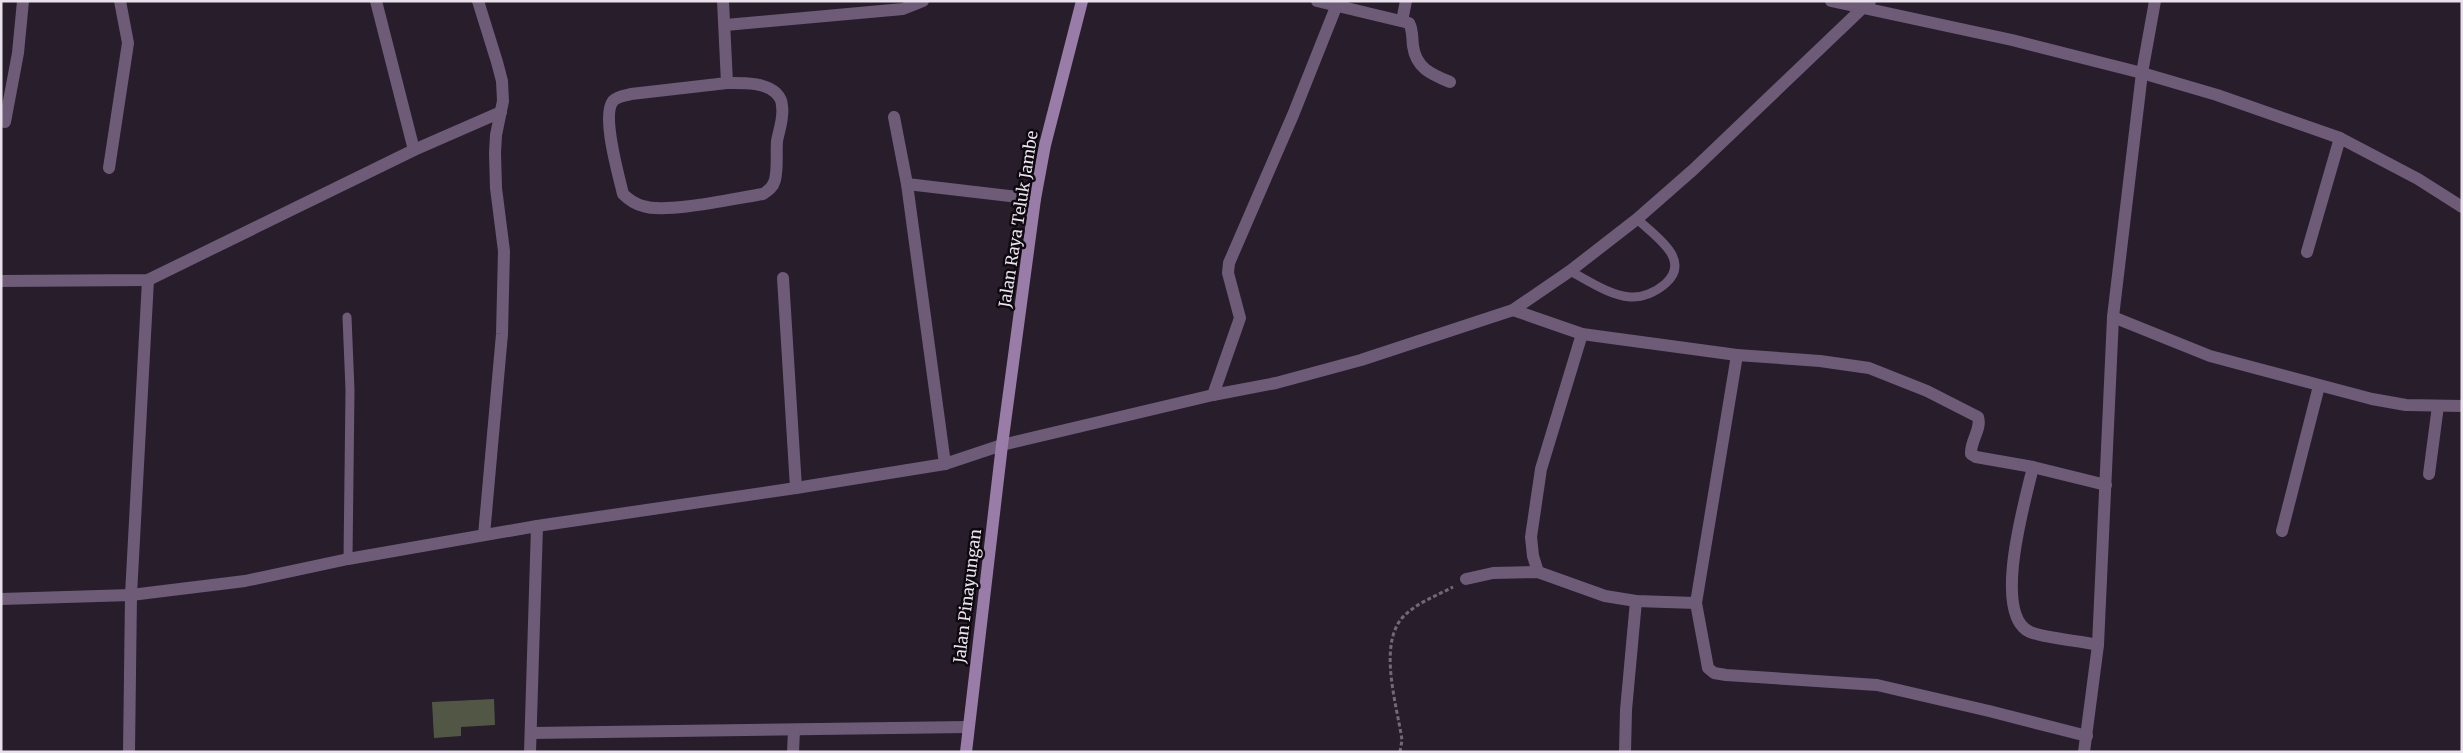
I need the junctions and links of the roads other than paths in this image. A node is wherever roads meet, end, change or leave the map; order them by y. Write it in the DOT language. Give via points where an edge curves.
graph roads {
  1 [pos="23,1"];
  2 [pos="120,1"];
  3 [pos="376,1"];
  4 [pos="478,1"];
  5 [pos="723,1"];
  6 [pos="923,1"];
  7 [pos="1082,1"];
  8 [pos="1317,1"];
  9 [pos="1406,1"];
  10 [pos="1831,1"];
  11 [pos="2155,1"];
  12 [pos="1866,5"];
  13 [pos="1336,7"];
  14 [pos="1402,22"];
  15 [pos="726,25"];
  16 [pos="2142,73"];
  17 [pos="1450,82"];
  18 [pos="727,83"];
  19 [pos="501,112"];
  20 [pos="894,117"];
  21 [pos="5,122"];
  22 [pos="2340,138"];
  23 [pos="414,150"];
  24 [pos="109,168"];
  25 [pos="907,184"];
  26 [pos="1035,199"];
  27 [pos="2462,207"];
  28 [pos="1637,219"];
  29 [pos="2307,252"];
  30 [pos="1570,271"];
  31 [pos="783,278"];
  32 [pos="148,280"];
  33 [pos="1,281"];
  34 [pos="1512,310"];
  35 [pos="347,317"];
  36 [pos="2112,317"];
  37 [pos="1582,334"];
  38 [pos="1737,355"];
  39 [pos="2318,386"];
  40 [pos="1213,396"];
  41 [pos="2438,406"];
  42 [pos="2462,406"];
  43 [pos="1002,445"];
  44 [pos="945,464"];
  45 [pos="2033,467"];
  46 [pos="2429,474"];
  47 [pos="2106,485"];
  48 [pos="796,488"];
  49 [pos="537,526"];
  50 [pos="2282,531"];
  51 [pos="484,535"];
  52 [pos="348,559"];
  53 [pos="1538,572"];
  54 [pos="1466,579"];
  55 [pos="132,595"];
  56 [pos="1,599"];
  57 [pos="1636,601"];
  58 [pos="1696,603"];
  59 [pos="2098,644"];
  60 [pos="968,727"];
  61 [pos="794,731"];
  62 [pos="531,733"];
  63 [pos="2087,736"];
  64 [pos="129,752"];
  65 [pos="530,752"];
  66 [pos="793,752"];
  67 [pos="966,752"];
  68 [pos="1625,752"];
  69 [pos="2084,752"];
  1 -- 21 [label="street" via="18,53"];
  2 -- 24 [label="street" via="128,43"];
  3 -- 23 [label="street"];
  4 -- 19 [label="street" via="502,81"];
  5 -- 15 [label="street"];
  6 -- 15 [label="street" via="903,9"];
  7 -- 26 [label="main road, Jalan Raya Teluk Jambe" via="1045,145"];
  8 -- 13 [label="street"];
  9 -- 14 [label="street"];
  10 -- 12 [label="street"];
  11 -- 16 [label="street"];
  12 -- 16 [label="street"];
  12 -- 28 [label="street"];
  13 -- 14 [label="street"];
  13 -- 40 [label="street" via="1229,263 1228,273 1240,318"];
  14 -- 17 [label="street" via="1409,23 1411,27 1420,66"];
  15 -- 18 [label="street"];
  16 -- 22 [label="street"];
  16 -- 36 [label="street"];
  18 -- 18 [label="street" via="765,87 775,91 781,100 783,109 775,181 770,190 763,194 663,209 631,202 623,194 608,120 613,102 619,96"];
  19 -- 23 [label="street"];
  19 -- 51 [label="street" via="496,135 496,188 504,251 502,334"];
  20 -- 25 [label="street"];
  22 -- 27 [label="street"];
  22 -- 29 [label="street"];
  23 -- 32 [label="street"];
  25 -- 26 [label="street"];
  25 -- 44 [label="street"];
  26 -- 43 [label="main road, Jalan Raya Teluk Jambe"];
  28 -- 30 [label="street"];
  28 -- 30 [label="lane" via="1668,249 1675,262 1671,279 1660,289 1631,297 1622,296"];
  30 -- 34 [label="street"];
  31 -- 48 [label="street"];
  32 -- 33 [label="street"];
  32 -- 55 [label="street"];
  34 -- 37 [label="street"];
  34 -- 40 [label="street" via="1361,360 1276,384"];
  35 -- 52 [label="lane" via="350,390"];
  36 -- 39 [label="street" via="2210,356"];
  36 -- 47 [label="street"];
  37 -- 38 [label="street"];
  37 -- 53 [label="street" via="1541,469 1531,537"];
  38 -- 45 [label="street" via="1869,368 1927,391 1978,417 1980,423 1971,447 1976,457"];
  38 -- 58 [label="street"];
  39 -- 41 [label="street" via="2372,399"];
  39 -- 50 [label="street"];
  40 -- 43 [label="street"];
  41 -- 42 [label="street"];
  41 -- 46 [label="street"];
  43 -- 44 [label="street"];
  43 -- 60 [label="main road, Jalan Pinayungan"];
  44 -- 48 [label="street"];
  45 -- 47 [label="street"];
  45 -- 59 [label="street" via="2014,553 2011,588 2017,618 2029,631"];
  47 -- 59 [label="street"];
  48 -- 49 [label="street"];
  49 -- 51 [label="street"];
  49 -- 62 [label="street"];
  51 -- 52 [label="street"];
  52 -- 55 [label="street" via="245,581"];
  53 -- 54 [label="street" via="1493,572"];
  53 -- 57 [label="street" via="1605,596"];
  55 -- 56 [label="street"];
  55 -- 64 [label="street"];
  57 -- 58 [label="street"];
  57 -- 68 [label="street"];
  58 -- 63 [label="street" via="1708,668 1714,673 1877,685"];
  59 -- 63 [label="street"];
  60 -- 61 [label="street"];
  60 -- 67 [label="main road, Jalan Pinayungan"];
  61 -- 62 [label="street"];
  61 -- 66 [label="street"];
  62 -- 65 [label="street"];
  63 -- 69 [label="street"];
}
